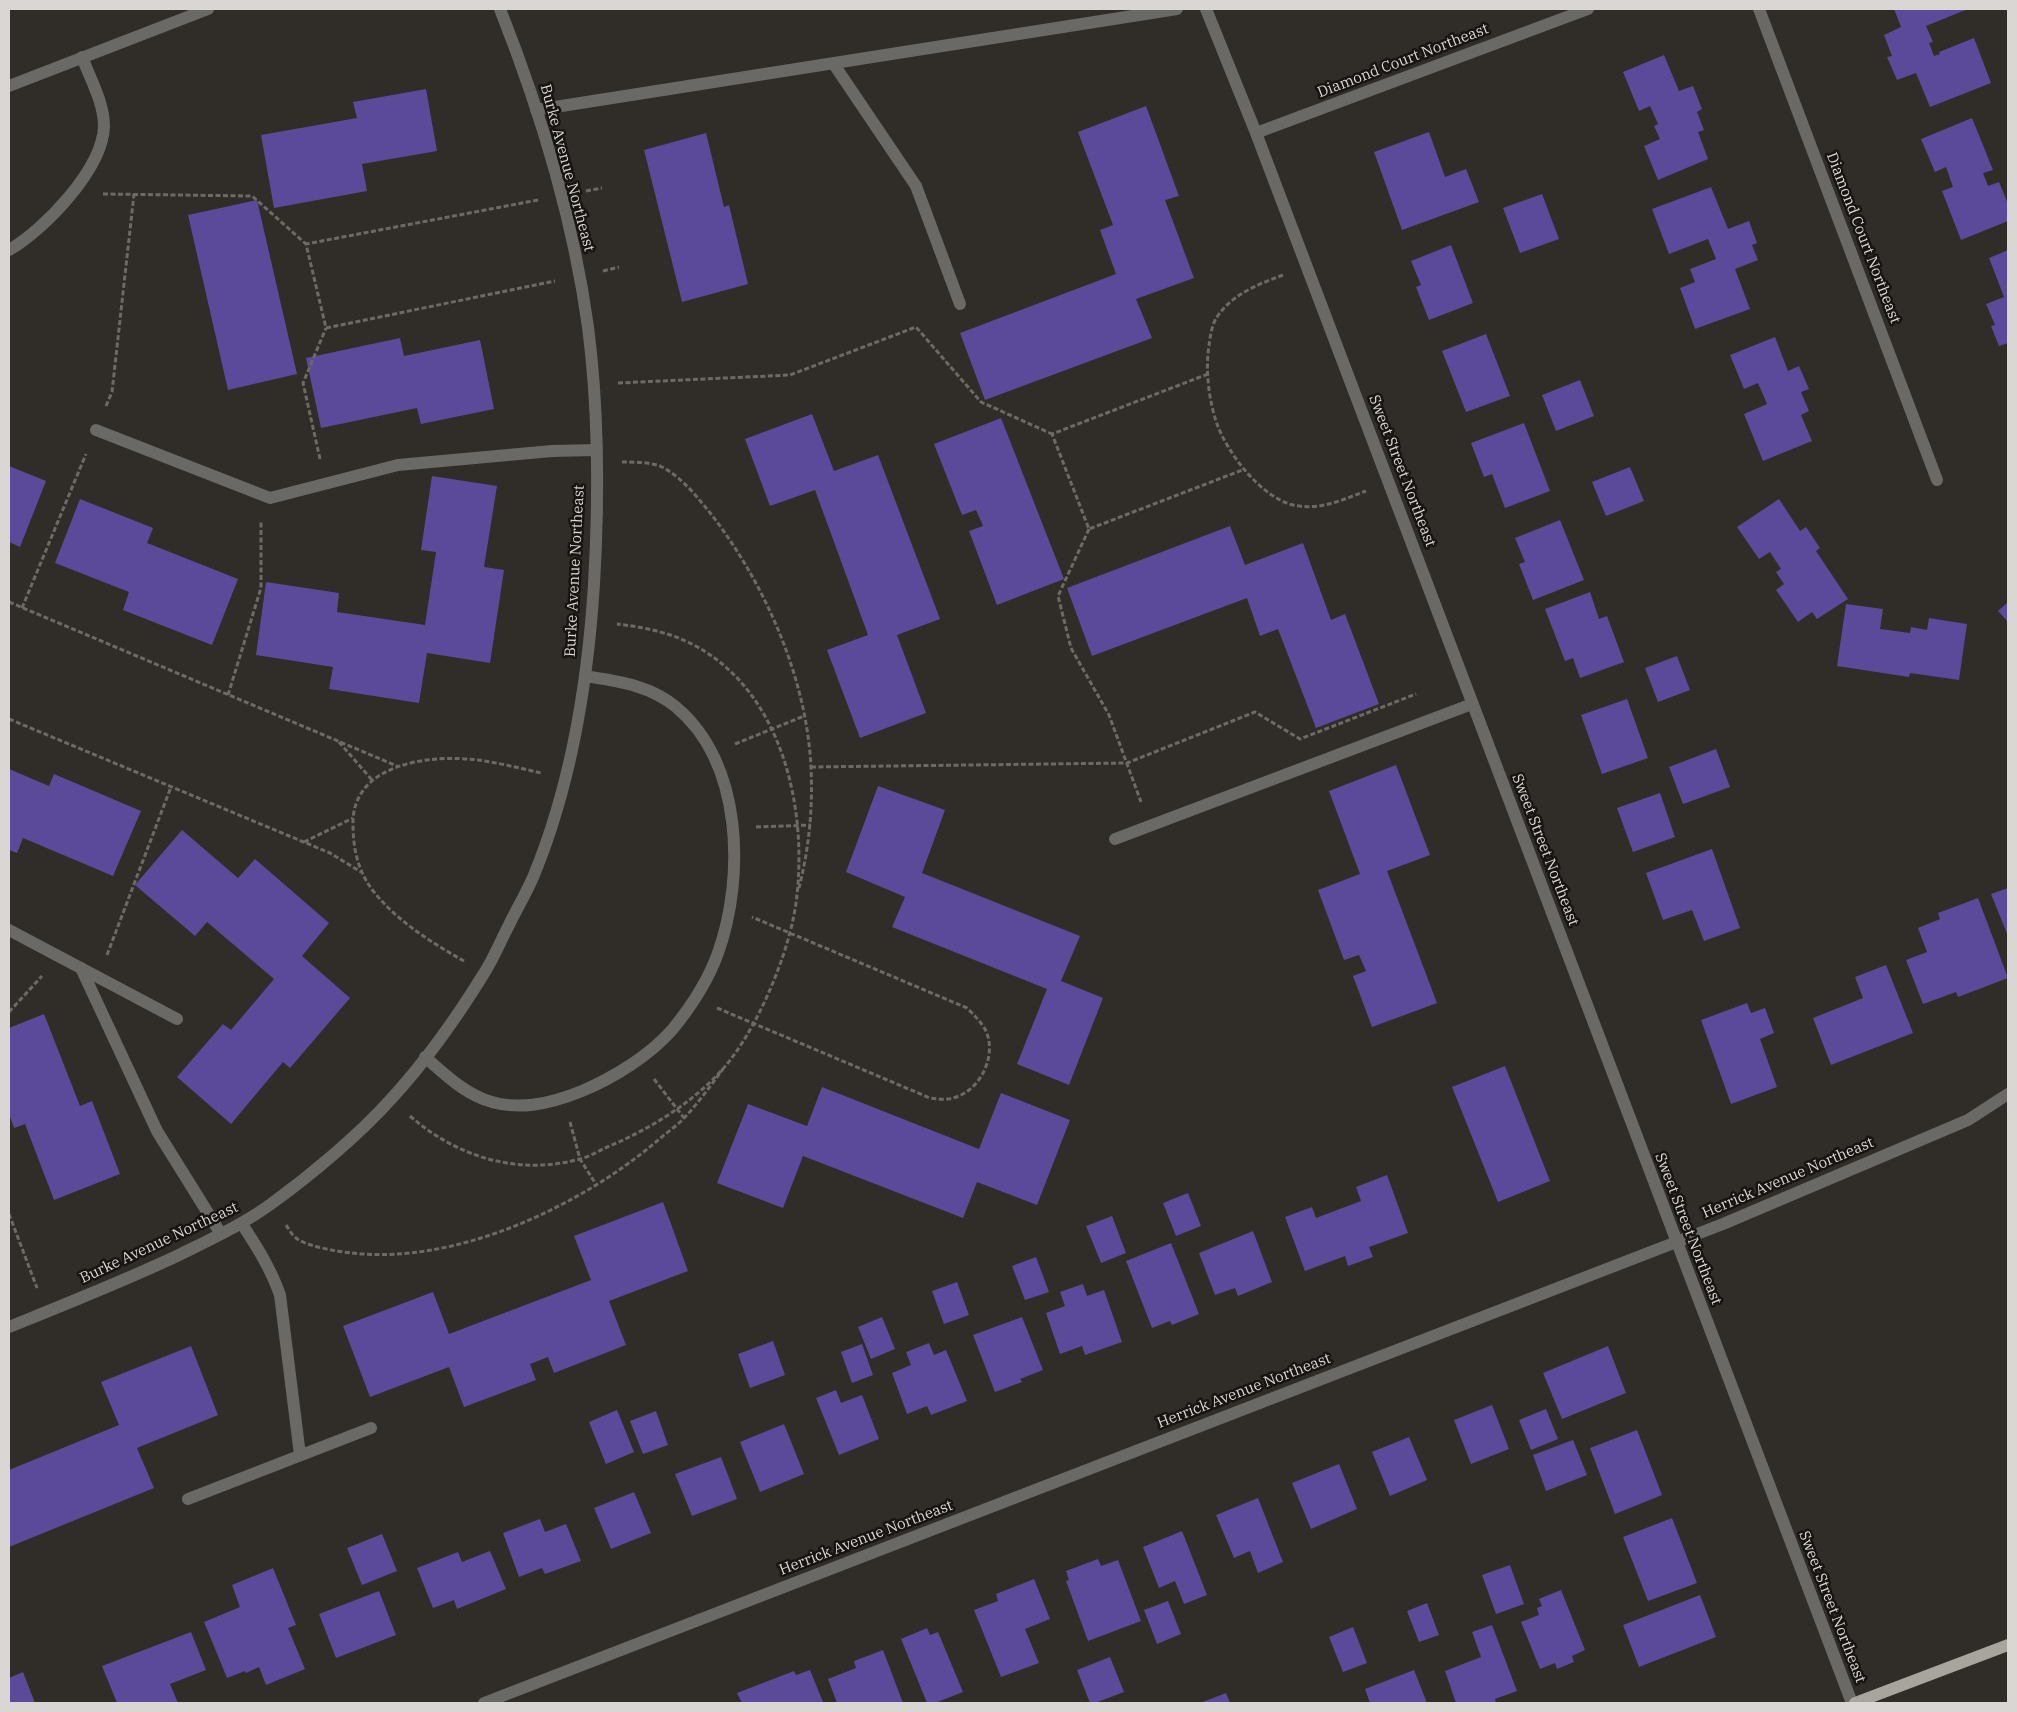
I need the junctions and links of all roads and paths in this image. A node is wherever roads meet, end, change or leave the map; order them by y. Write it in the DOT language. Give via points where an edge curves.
graph roads {
  1 [pos="208,9"];
  2 [pos="500,9"];
  3 [pos="1177,9"];
  4 [pos="1206,9"];
  5 [pos="1588,9"];
  6 [pos="1759,9"];
  7 [pos="82,57"];
  8 [pos="833,63"];
  9 [pos="9,86"];
  10 [pos="536,110"];
  11 [pos="1256,133"];
  12 [pos="602,188"];
  13 [pos="70,194"];
  14 [pos="561,196"];
  15 [pos="306,244"];
  16 [pos="9,250"];
  17 [pos="619,267"];
  18 [pos="1307,267"];
  19 [pos="579,276"];
  20 [pos="960,304"];
  21 [pos="326,328"];
  22 [pos="1208,374"];
  23 [pos="594,384"];
  24 [pos="96,430"];
  25 [pos="1052,434"];
  26 [pos="596,456"];
  27 [pos="1245,469"];
  28 [pos="1937,480"];
  29 [pos="1389,482"];
  30 [pos="325,484"];
  31 [pos="262,495"];
  32 [pos="1089,529"];
  33 [pos="9,602"];
  34 [pos="591,621"];
  35 [pos="585,676"];
  36 [pos="1416,694"];
  37 [pos="228,695"];
  38 [pos="1472,704"];
  39 [pos="804,716"];
  40 [pos="9,719"];
  41 [pos="771,729"];
  42 [pos="338,742"];
  43 [pos="712,752"];
  44 [pos="1127,763"];
  45 [pos="398,767"];
  46 [pos="811,767"];
  47 [pos="372,780"];
  48 [pos="566,780"];
  49 [pos="171,787"];
  50 [pos="352,818"];
  51 [pos="798,825"];
  52 [pos="811,825"];
  53 [pos="1150,826"];
  54 [pos="733,829"];
  55 [pos="1115,839"];
  56 [pos="304,842"];
  57 [pos="361,872"];
  58 [pos="797,896"];
  59 [pos="730,908"];
  60 [pos="9,930"];
  61 [pos="790,933"];
  62 [pos="60,957"];
  63 [pos="81,968"];
  64 [pos="485,973"];
  65 [pos="98,977"];
  66 [pos="695,999"];
  67 [pos="9,1012"];
  68 [pos="177,1019"];
  69 [pos="753,1023"];
  70 [pos="425,1058"];
  71 [pos="639,1059"];
  72 [pos="730,1059"];
  73 [pos="2008,1094"];
  74 [pos="563,1099"];
  75 [pos="391,1100"];
  76 [pos="676,1109"];
  77 [pos="684,1118"];
  78 [pos="580,1159"];
  79 [pos="597,1186"];
  80 [pos="272,1204"];
  81 [pos="9,1214"];
  82 [pos="242,1224"];
  83 [pos="222,1234"];
  84 [pos="1676,1242"];
  85 [pos="46,1312"];
  86 [pos="9,1327"];
  87 [pos="371,1428"];
  88 [pos="300,1455"];
  89 [pos="188,1499"];
  90 [pos="2008,1645"];
  91 [pos="484,1703"];
  92 [pos="1852,1703"];
  93 [pos="1855,1703"];
  1 -- 7 [label="street"];
  2 -- 10 [label="street, Burke Avenue Northeast"];
  3 -- 8 [label="street"];
  4 -- 11 [label="street, Sweet Street Northeast"];
  5 -- 11 [label="street, Diamond Court Northeast"];
  6 -- 28 [label="street, Diamond Court Northeast"];
  7 -- 9 [label="street"];
  7 -- 13 [label="street" via="104,126 100,150"];
  8 -- 10 [label="street"];
  8 -- 20 [label="street" via="916,186"];
  10 -- 14 [label="street, Burke Avenue Northeast"];
  11 -- 18 [label="street, Sweet Street Northeast"];
  12 -- 14 [label="path"];
  13 -- 15 [label="path" via="252,196"];
  13 -- 16 [label="street" via="50,219"];
  14 -- 15 [label="path"];
  14 -- 19 [label="street, Burke Avenue Northeast"];
  15 -- 21 [label="path"];
  17 -- 19 [label="path"];
  18 -- 22 [label="path" via="1259,284 1241,294 1216,317 1207,355"];
  18 -- 29 [label="street, Sweet Street Northeast"];
  19 -- 21 [label="path"];
  19 -- 23 [label="street, Burke Avenue Northeast"];
  21 -- 30 [label="path" via="303,383"];
  22 -- 25 [label="path"];
  22 -- 27 [label="path" via="1218,425"];
  23 -- 25 [label="path" via="790,375 916,327 981,402"];
  23 -- 26 [label="street, Burke Avenue Northeast"];
  24 -- 31 [label="street"];
  25 -- 32 [label="path"];
  26 -- 30 [label="street" via="552,451 398,465"];
  26 -- 34 [label="street, Burke Avenue Northeast"];
  26 -- 39 [label="path" via="659,466 693,492 721,527 763,599 795,675"];
  27 -- 29 [label="path" via="1274,496 1292,505 1308,507 1326,506"];
  27 -- 32 [label="path"];
  29 -- 38 [label="street, Sweet Street Northeast"];
  30 -- 31 [label="street" via="270,498"];
  31 -- 37 [label="path" via="261,588"];
  32 -- 44 [label="path" via="1058,596 1071,648 1109,715"];
  33 -- 37 [label="path"];
  34 -- 35 [label="street, Burke Avenue Northeast"];
  34 -- 41 [label="path" via="665,632 693,644 737,678 756,701"];
  35 -- 43 [label="street" via="628,682 653,692 675,706 696,727"];
  35 -- 48 [label="street, Burke Avenue Northeast"];
  36 -- 44 [label="path" via="1300,739 1255,712"];
  37 -- 42 [label="path"];
  38 -- 53 [label="street"];
  38 -- 84 [label="street, Sweet Street Northeast"];
  39 -- 41 [label="path"];
  39 -- 46 [label="path"];
  40 -- 49 [label="path"];
  41 -- 43 [label="path"];
  41 -- 51 [label="path" via="791,784"];
  42 -- 45 [label="path"];
  42 -- 47 [label="path"];
  43 -- 54 [label="street" via="725,790"];
  44 -- 46 [label="path"];
  44 -- 53 [label="path"];
  45 -- 47 [label="path"];
  45 -- 48 [label="path" via="426,761 478,760"];
  46 -- 52 [label="path"];
  47 -- 50 [label="path" via="358,797"];
  48 -- 64 [label="street, Burke Avenue Northeast" via="534,875"];
  49 -- 56 [label="path"];
  49 -- 65 [label="path"];
  50 -- 56 [label="path"];
  50 -- 57 [label="path" via="355,853"];
  51 -- 52 [label="path"];
  51 -- 54 [label="path"];
  51 -- 58 [label="path" via="800,861"];
  52 -- 58 [label="path"];
  53 -- 55 [label="street"];
  54 -- 59 [label="street" via="735,868"];
  56 -- 57 [label="path"];
  57 -- 64 [label="path" via="374,892 408,924"];
  58 -- 61 [label="path"];
  59 -- 61 [label="path"];
  59 -- 66 [label="street" via="718,954"];
  60 -- 62 [label="street"];
  61 -- 69 [label="path" via="774,979"];
  61 -- 69 [label="path" via="967,1008 986,1031 989,1057 985,1070 972,1086 955,1097 943,1100 930,1098"];
  62 -- 63 [label="street"];
  62 -- 67 [label="path"];
  63 -- 65 [label="street"];
  63 -- 83 [label="street" via="157,1131"];
  64 -- 70 [label="street, Burke Avenue Northeast"];
  65 -- 68 [label="street"];
  66 -- 69 [label="path"];
  66 -- 71 [label="street" via="670,1032"];
  69 -- 72 [label="path"];
  70 -- 74 [label="street" via="459,1086 483,1099 510,1106 537,1105"];
  70 -- 75 [label="street, Burke Avenue Northeast"];
  71 -- 74 [label="street" via="603,1082"];
  71 -- 76 [label="path"];
  72 -- 76 [label="path"];
  72 -- 77 [label="path"];
  73 -- 84 [label="street, Herrick Avenue Northeast" via="1968,1120"];
  74 -- 78 [label="path"];
  75 -- 78 [label="path" via="422,1127 445,1141 498,1163 529,1165"];
  75 -- 80 [label="street, Burke Avenue Northeast" via="332,1156"];
  76 -- 77 [label="path"];
  76 -- 78 [label="path" via="644,1129"];
  77 -- 79 [label="path"];
  78 -- 79 [label="path"];
  79 -- 80 [label="path" via="496,1234 439,1248 370,1255 332,1251 296,1239"];
  80 -- 82 [label="street, Burke Avenue Northeast"];
  81 -- 85 [label="path"];
  82 -- 83 [label="street, Burke Avenue Northeast"];
  82 -- 88 [label="street" via="265,1258 280,1296"];
  83 -- 85 [label="street, Burke Avenue Northeast" via="138,1274"];
  84 -- 91 [label="street, Herrick Avenue Northeast"];
  84 -- 92 [label="street, Sweet Street Northeast"];
  85 -- 86 [label="street, Burke Avenue Northeast"];
  87 -- 88 [label="street"];
  88 -- 89 [label="street"];
  90 -- 93 [label="main road"];
}
